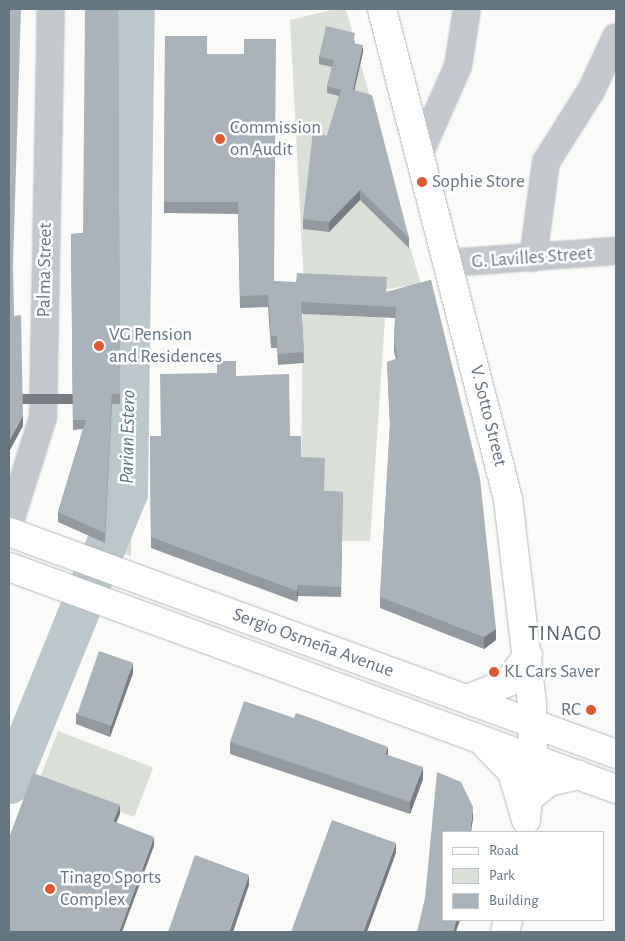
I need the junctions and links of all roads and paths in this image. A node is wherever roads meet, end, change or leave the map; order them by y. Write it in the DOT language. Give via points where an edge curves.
graph roads {
  1 [pos="51,9"];
  2 [pos="382,9"];
  3 [pos="467,9"];
  4 [pos="616,37"];
  5 [pos="421,150"];
  6 [pos="616,251"];
  7 [pos="533,258"];
  8 [pos="447,264"];
  9 [pos="9,526"];
  10 [pos="9,532"];
  11 [pos="9,567"];
  12 [pos="528,655"];
  13 [pos="468,699"];
  14 [pos="533,722"];
  15 [pos="478,738"];
  16 [pos="616,754"];
  17 [pos="533,758"];
  18 [pos="579,775"];
  19 [pos="616,789"];
  20 [pos="526,817"];
  1 -- 9 [label="street, Palma Street" via="43,417"];
  2 -- 5 [label="main road, V. Sotto Street"];
  3 -- 5 [label="street" via="458,66"];
  4 -- 7 [label="street" via="592,89 546,162"];
  5 -- 8 [label="main road, V. Sotto Street"];
  6 -- 7 [label="street, G. Lavilles Street"];
  7 -- 8 [label="street, G. Lavilles Street"];
  8 -- 12 [label="main road, V. Sotto Street" via="508,499"];
  10 -- 13 [label="main road, Sergio Osmeña Avenue"];
  11 -- 15 [label="main road, Sergio Osmeña Avenue"];
  12 -- 13 [label="main road" via="509,682"];
  12 -- 14 [label="main road, V. Sotto Street"];
  13 -- 14 [label="main road, Sergio Osmeña Avenue"];
  14 -- 16 [label="main road, Sergio Osmeña Avenue"];
  14 -- 17 [label="main road, V. Sotto Street"];
  15 -- 17 [label="main road, Sergio Osmeña Avenue"];
  15 -- 20 [label="main road" via="512,772"];
  17 -- 18 [label="main road, Sergio Osmeña Avenue"];
  17 -- 20 [label="main road, V. Sotto Street"];
  18 -- 19 [label="main road, Sergio Osmeña Avenue"];
  18 -- 20 [label="main road" via="548,782"];
}
